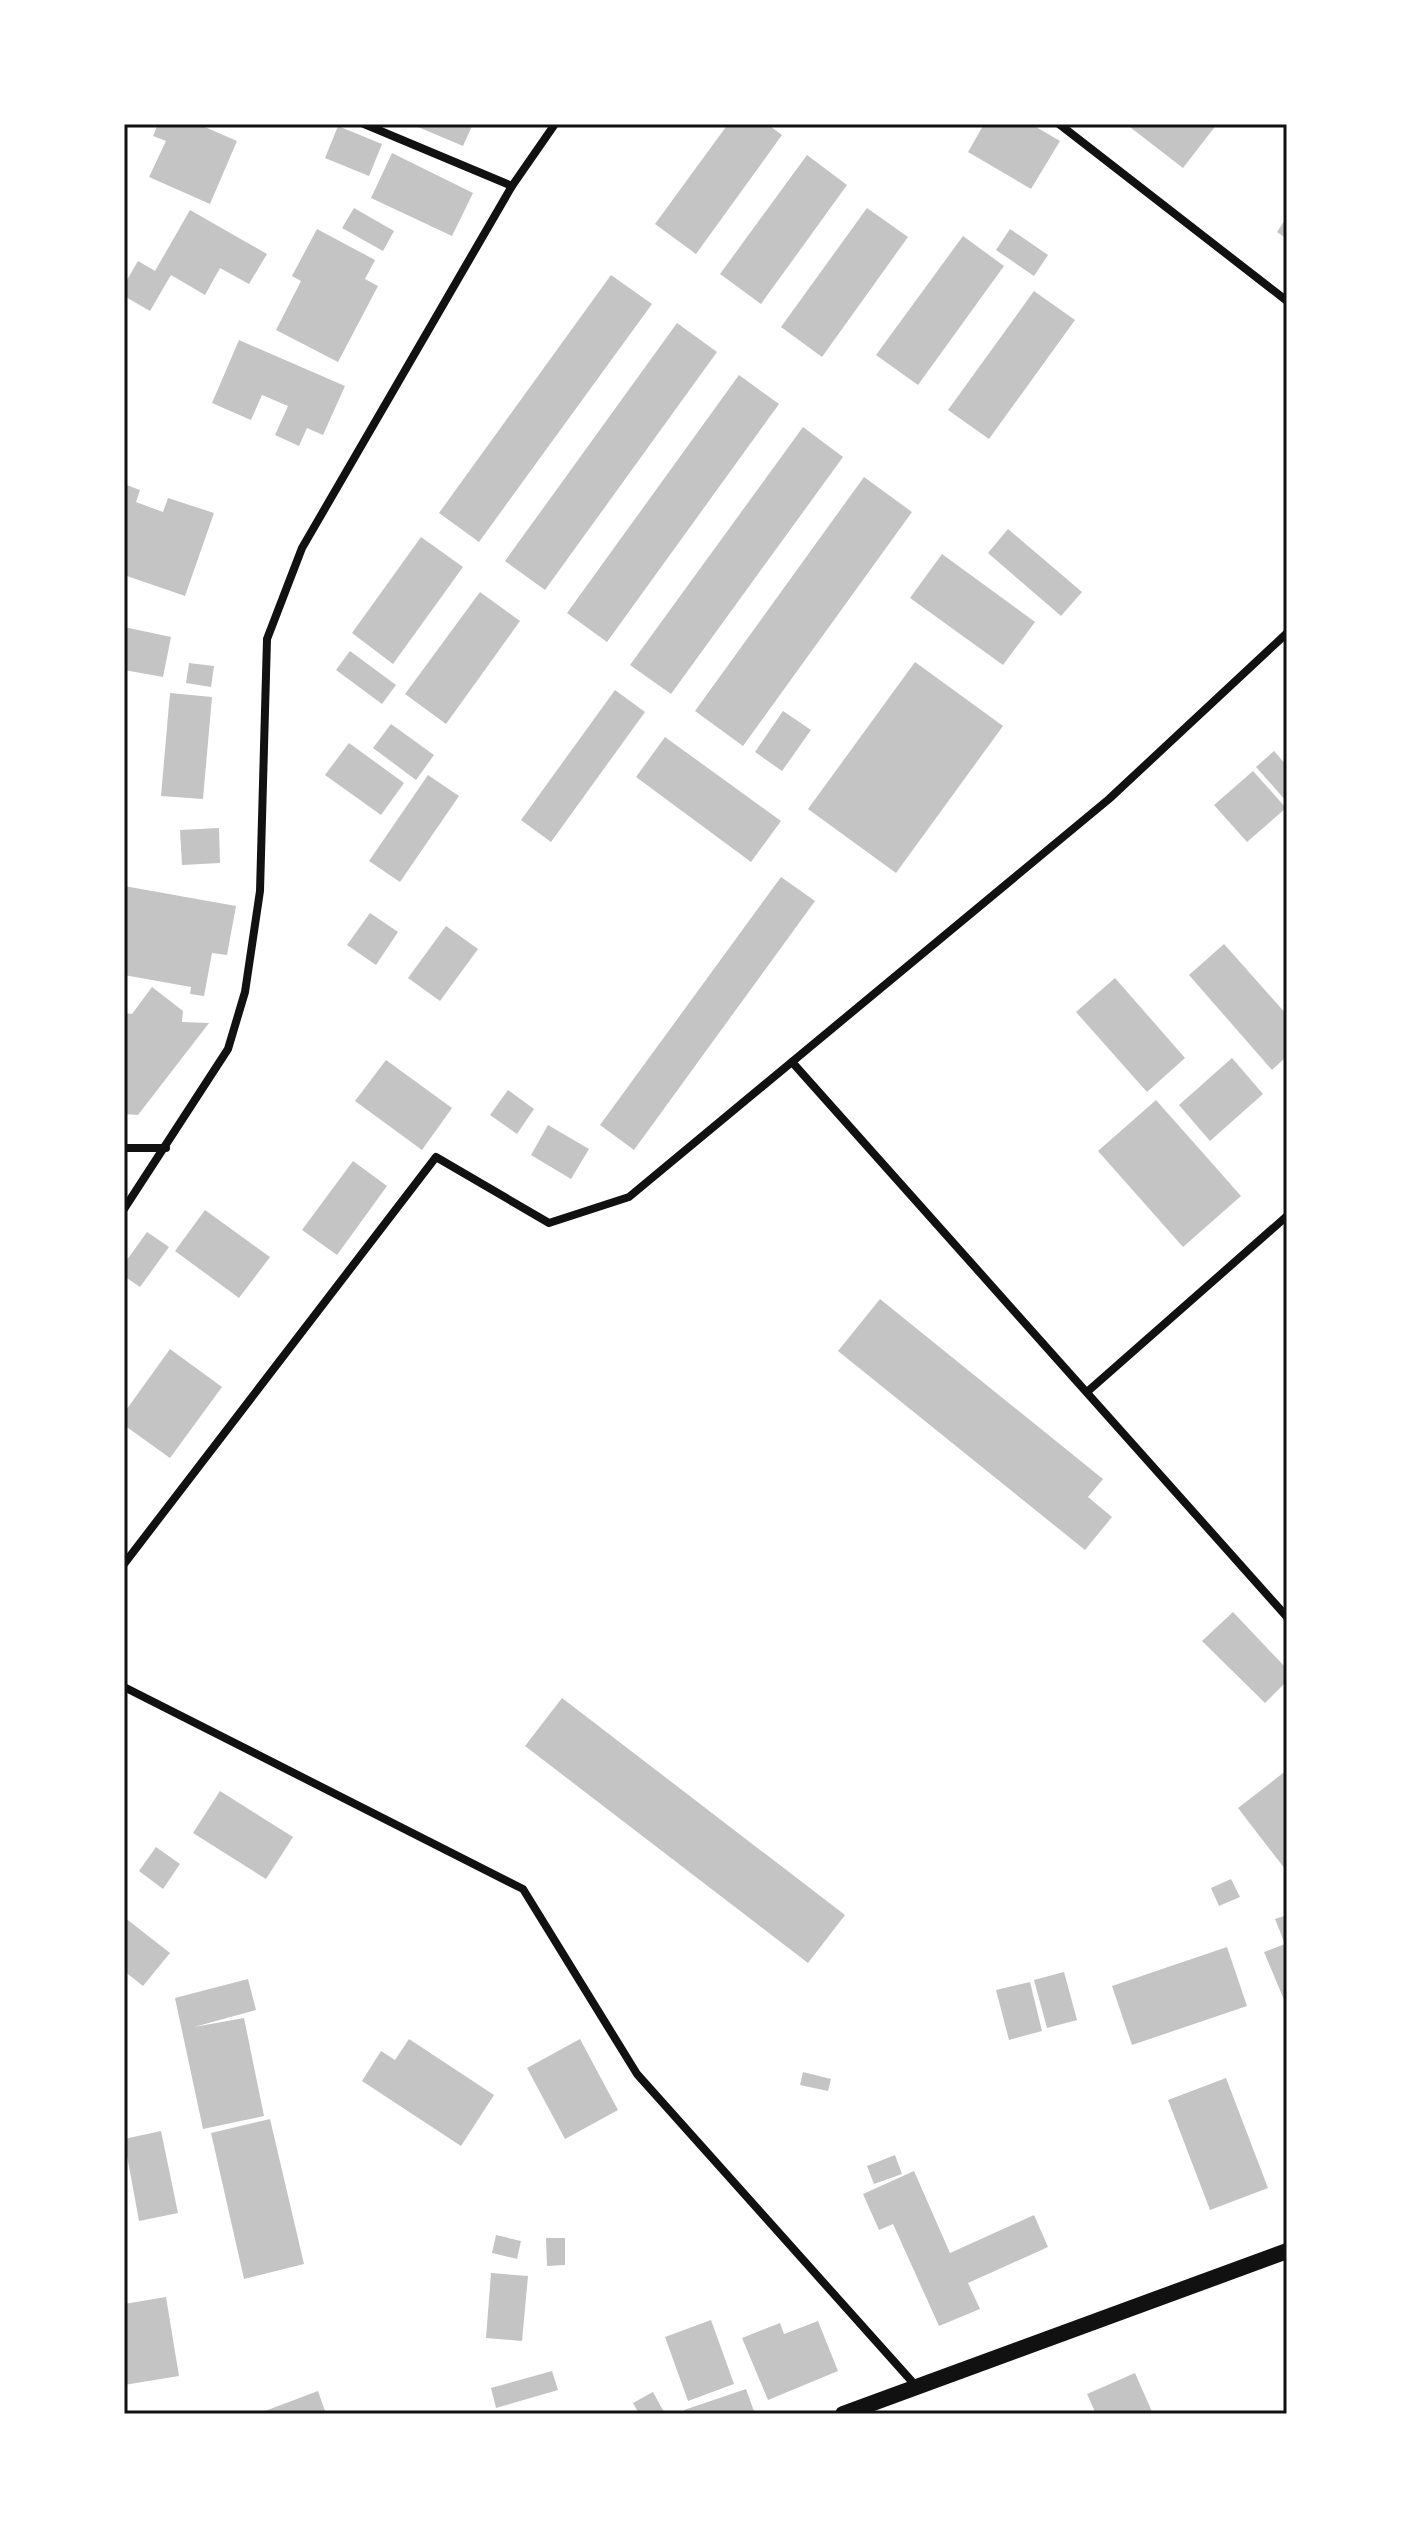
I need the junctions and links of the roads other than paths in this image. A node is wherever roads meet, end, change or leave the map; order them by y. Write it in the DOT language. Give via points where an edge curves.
graph roads {
  1 [pos="364,124"];
  2 [pos="555,124"];
  3 [pos="1059,124"];
  4 [pos="512,186"];
  5 [pos="1287,301"];
  6 [pos="1287,633"];
  7 [pos="792,1062"];
  8 [pos="124,1148"];
  9 [pos="166,1148"];
  10 [pos="124,1209"];
  11 [pos="1287,1216"];
  12 [pos="1087,1392"];
  13 [pos="124,1564"];
  14 [pos="1287,1617"];
  15 [pos="124,1687"];
  16 [pos="1287,2251"];
  17 [pos="916,2387"];
  18 [pos="843,2414"];
  1 -- 4 [label="street"];
  2 -- 4 [label="street"];
  3 -- 5 [label="street"];
  4 -- 9 [label="street" via="302,548 267,639 260,891 245,992 228,1049"];
  6 -- 7 [label="street" via="1109,799"];
  7 -- 12 [label="street"];
  7 -- 13 [label="street" via="629,1197 549,1223 436,1157"];
  8 -- 9 [label="street"];
  9 -- 10 [label="street"];
  11 -- 12 [label="street"];
  12 -- 14 [label="street"];
  15 -- 17 [label="street" via="523,1889 637,2074"];
  16 -- 17 [label="main road"];
  17 -- 18 [label="main road"];
}
